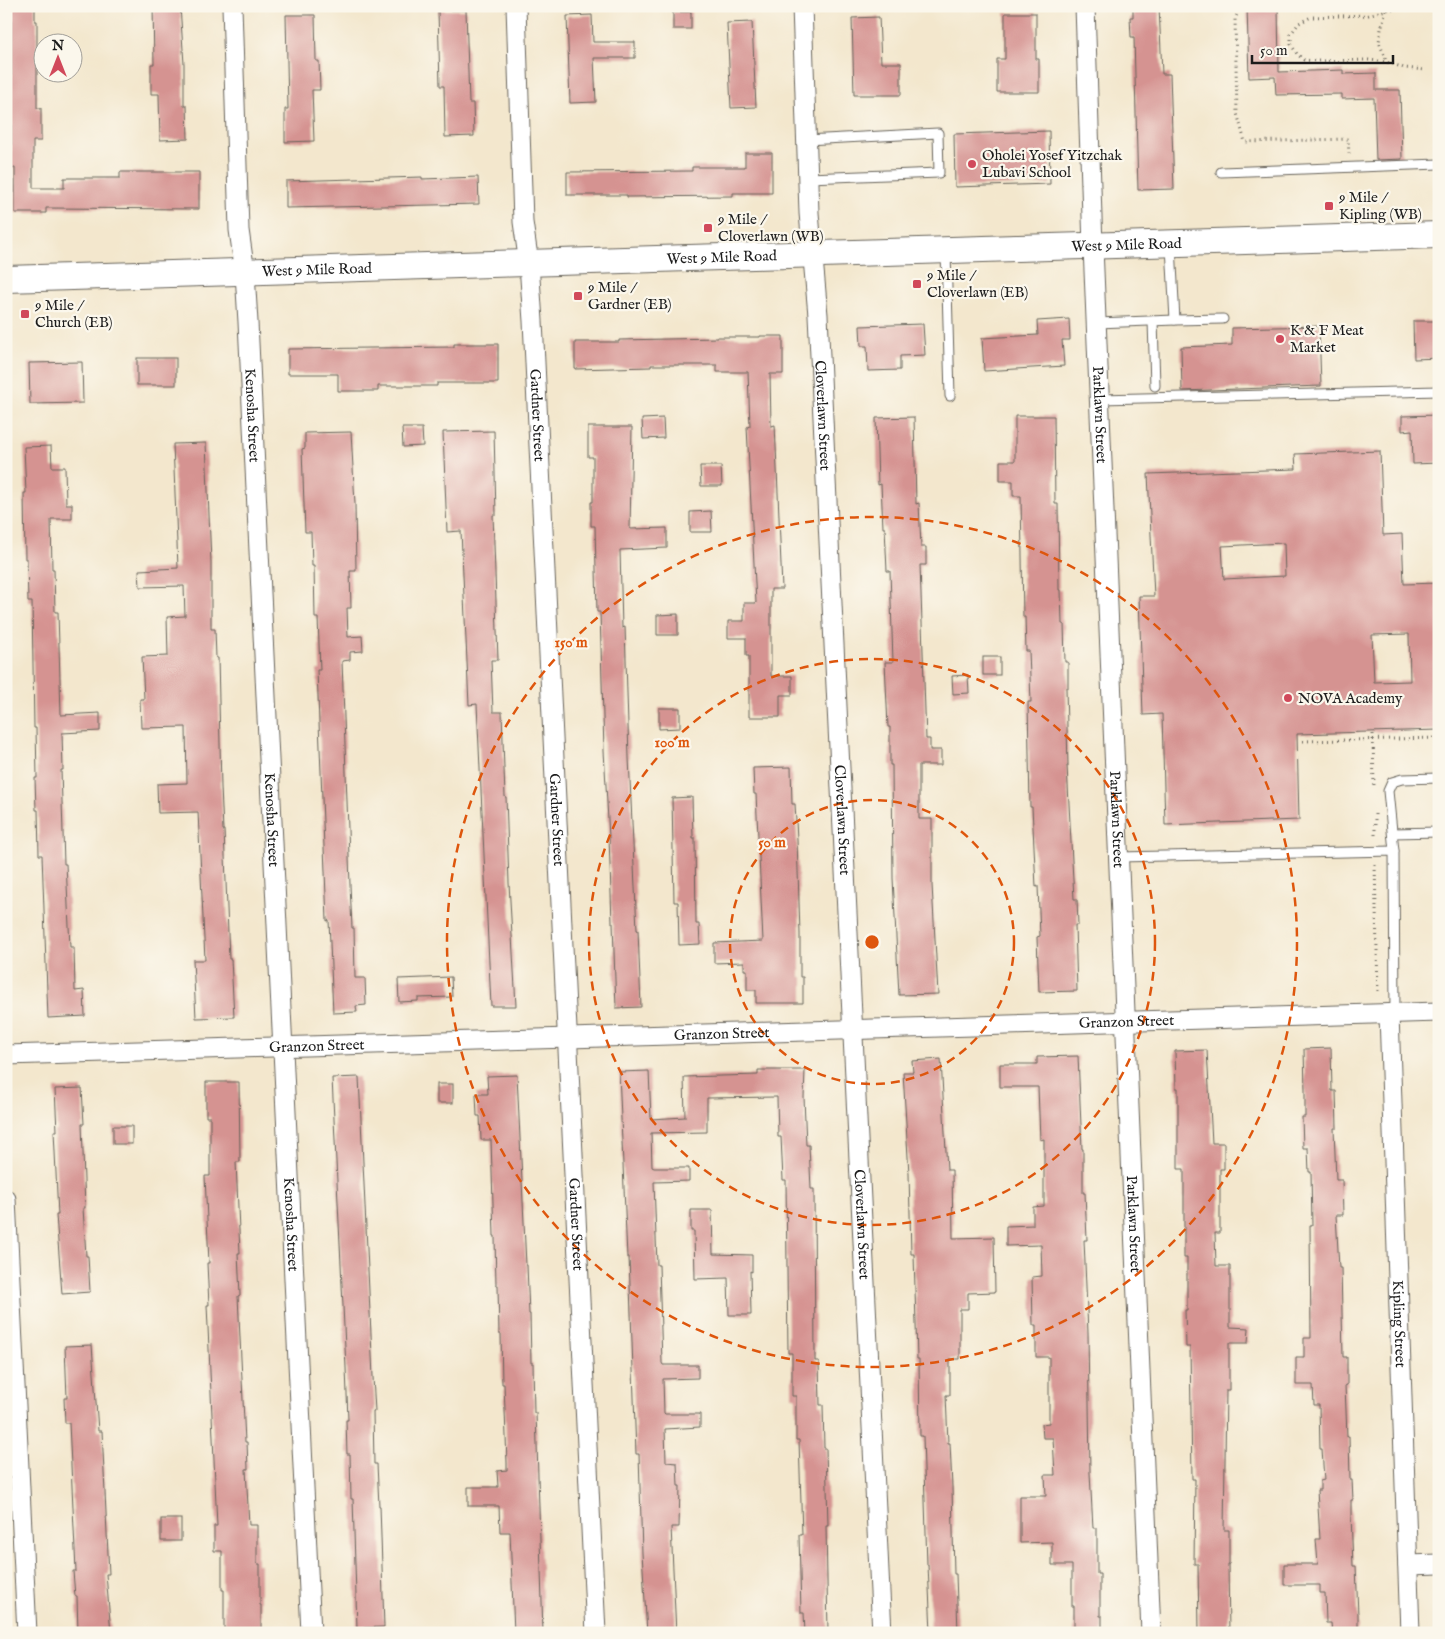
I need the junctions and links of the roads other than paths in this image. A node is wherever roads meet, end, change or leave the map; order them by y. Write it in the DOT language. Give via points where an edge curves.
graph roads {
  1 [pos="232,6"];
  2 [pos="516,6"];
  3 [pos="802,6"];
  4 [pos="1085,6"];
  5 [pos="806,140"];
  6 [pos="1439,164"];
  7 [pos="1221,172"];
  8 [pos="808,178"];
  9 [pos="1439,235"];
  10 [pos="1171,244"];
  11 [pos="1093,247"];
  12 [pos="946,251"];
  13 [pos="813,255"];
  14 [pos="529,264"];
  15 [pos="245,273"];
  16 [pos="6,279"];
  17 [pos="1223,319"];
  18 [pos="1175,320"];
  19 [pos="1153,321"];
  20 [pos="1097,323"];
  21 [pos="1155,386"];
  22 [pos="1439,391"];
  23 [pos="950,396"];
  24 [pos="1100,399"];
  25 [pos="1439,778"];
  26 [pos="1439,832"];
  27 [pos="1393,833"];
  28 [pos="1394,851"];
  29 [pos="1119,857"];
  30 [pos="1439,1012"];
  31 [pos="1392,1014"];
  32 [pos="1125,1022"];
  33 [pos="853,1030"];
  34 [pos="568,1038"];
  35 [pos="283,1046"];
  36 [pos="6,1055"];
  37 [pos="6,1199"];
  38 [pos="1439,1564"];
  39 [pos="1408,1565"];
  40 [pos="27,1633"];
  41 [pos="311,1633"];
  42 [pos="596,1633"];
  43 [pos="882,1633"];
  44 [pos="1151,1633"];
  45 [pos="1410,1633"];
  1 -- 15 [label="street, Kenosha Street" via="239,230"];
  2 -- 14 [label="street, Gardner Street" via="524,222"];
  3 -- 5 [label="street, Cloverlawn Street"];
  4 -- 11 [label="street, Parklawn Street"];
  5 -- 8 [label="street, Cloverlawn Street"];
  5 -- 8 [label="lane" via="938,133 939,173"];
  6 -- 7 [label="lane"];
  8 -- 13 [label="street, Cloverlawn Street"];
  9 -- 10 [label="main road, West 9 Mile Road"];
  10 -- 11 [label="main road, West 9 Mile Road"];
  10 -- 18 [label="lane"];
  11 -- 12 [label="main road, West 9 Mile Road"];
  11 -- 20 [label="street, Parklawn Street"];
  12 -- 13 [label="main road, West 9 Mile Road"];
  12 -- 23 [label="lane"];
  13 -- 14 [label="main road, West 9 Mile Road"];
  13 -- 33 [label="street, Cloverlawn Street"];
  14 -- 15 [label="main road, West 9 Mile Road"];
  14 -- 34 [label="street, Gardner Street"];
  15 -- 16 [label="main road, West 9 Mile Road"];
  15 -- 35 [label="street, Kenosha Street"];
  17 -- 18 [label="lane"];
  18 -- 19 [label="lane"];
  19 -- 20 [label="lane"];
  19 -- 21 [label="lane"];
  20 -- 24 [label="street, Parklawn Street"];
  22 -- 24 [label="lane"];
  24 -- 29 [label="street, Parklawn Street"];
  25 -- 27 [label="lane" via="1392,782 1388,791"];
  26 -- 27 [label="lane"];
  27 -- 28 [label="lane"];
  28 -- 29 [label="lane"];
  28 -- 31 [label="lane"];
  29 -- 32 [label="street, Parklawn Street"];
  30 -- 31 [label="street, Granzon Street"];
  31 -- 32 [label="street, Granzon Street"];
  31 -- 39 [label="street, Kipling Street"];
  32 -- 33 [label="street, Granzon Street"];
  32 -- 44 [label="street, Parklawn Street"];
  33 -- 34 [label="street, Granzon Street"];
  33 -- 43 [label="street, Cloverlawn Street"];
  34 -- 35 [label="street, Granzon Street"];
  34 -- 42 [label="street, Gardner Street"];
  35 -- 36 [label="street, Granzon Street"];
  35 -- 41 [label="street, Kenosha Street"];
  37 -- 40 [label="street"];
  38 -- 39 [label="street"];
  39 -- 45 [label="street, Kipling Street"];
}
